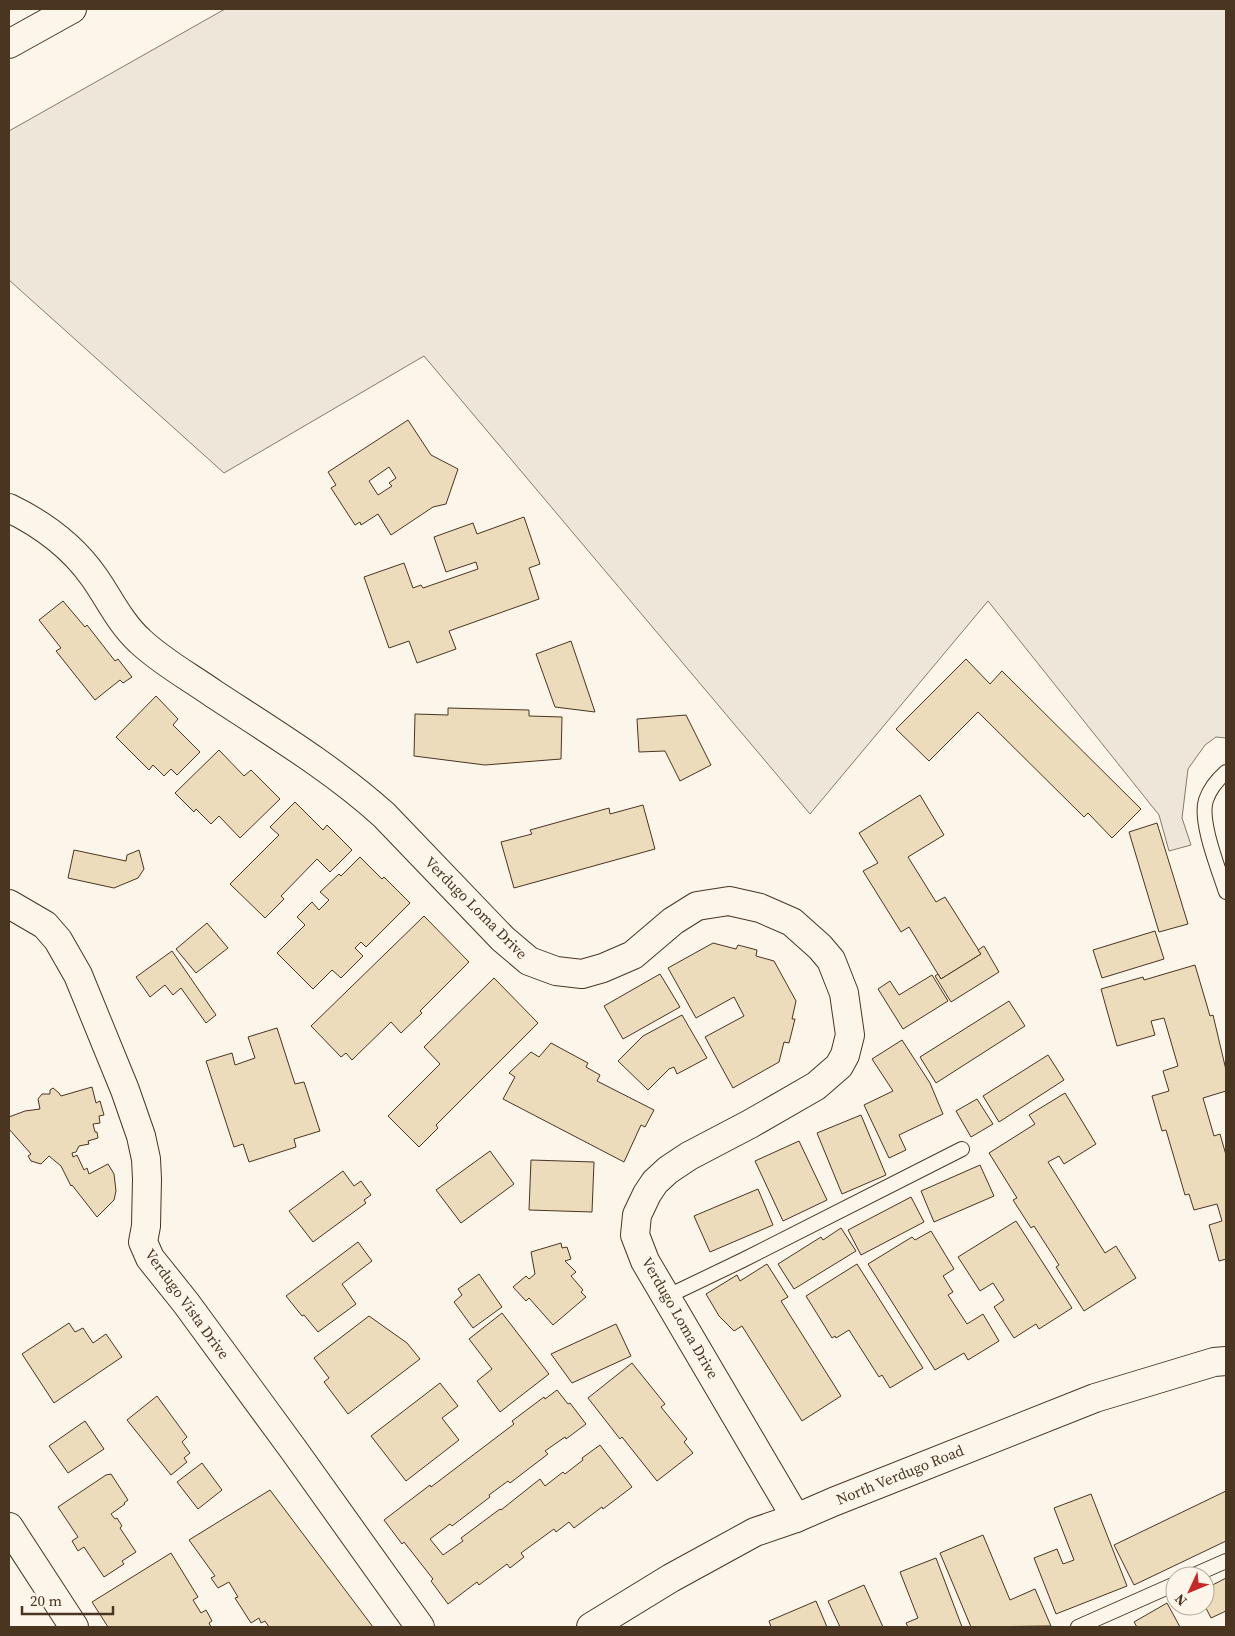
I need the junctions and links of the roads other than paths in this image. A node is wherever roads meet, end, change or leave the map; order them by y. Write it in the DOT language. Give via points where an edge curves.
graph roads {
  1 [pos="72,9"];
  2 [pos="9,44"];
  3 [pos="9,508"];
  4 [pos="1226,772"];
  5 [pos="1226,892"];
  6 [pos="9,904"];
  7 [pos="962,1149"];
  8 [pos="666,1297"];
  9 [pos="1226,1361"];
  10 [pos="796,1518"];
  11 [pos="9,1527"];
  12 [pos="1165,1588"];
  13 [pos="71,1626"];
  14 [pos="420,1627"];
  15 [pos="591,1627"];
  16 [pos="1078,1627"];
  1 -- 2 [label="main road"];
  3 -- 8 [label="main road, Verdugo Loma Drive" via="58,538 76,555 140,642 363,796 503,939 529,961 556,972 582,974 603,968 633,955 673,921 697,906 729,901 760,908 792,922 820,946 831,960 844,993 850,1035 845,1055 839,1066 816,1086 688,1156 655,1182 638,1215 635,1235 644,1261"];
  4 -- 5 [label="lane" via="1214,783 1205,801 1204,819"];
  6 -- 14 [label="main road, Verdugo Vista Drive" via="45,926 58,940 78,975 118,1073 146,1159 143,1242 150,1258 293,1449"];
  7 -- 8 [label="lane"];
  8 -- 10 [label="main road, Verdugo Loma Drive"];
  9 -- 10 [label="main road, North Verdugo Road" via="1095,1398"];
  10 -- 15 [label="main road, North Verdugo Road" via="755,1532"];
  11 -- 13 [label="main road"];
  12 -- 16 [label="lane"];
}
